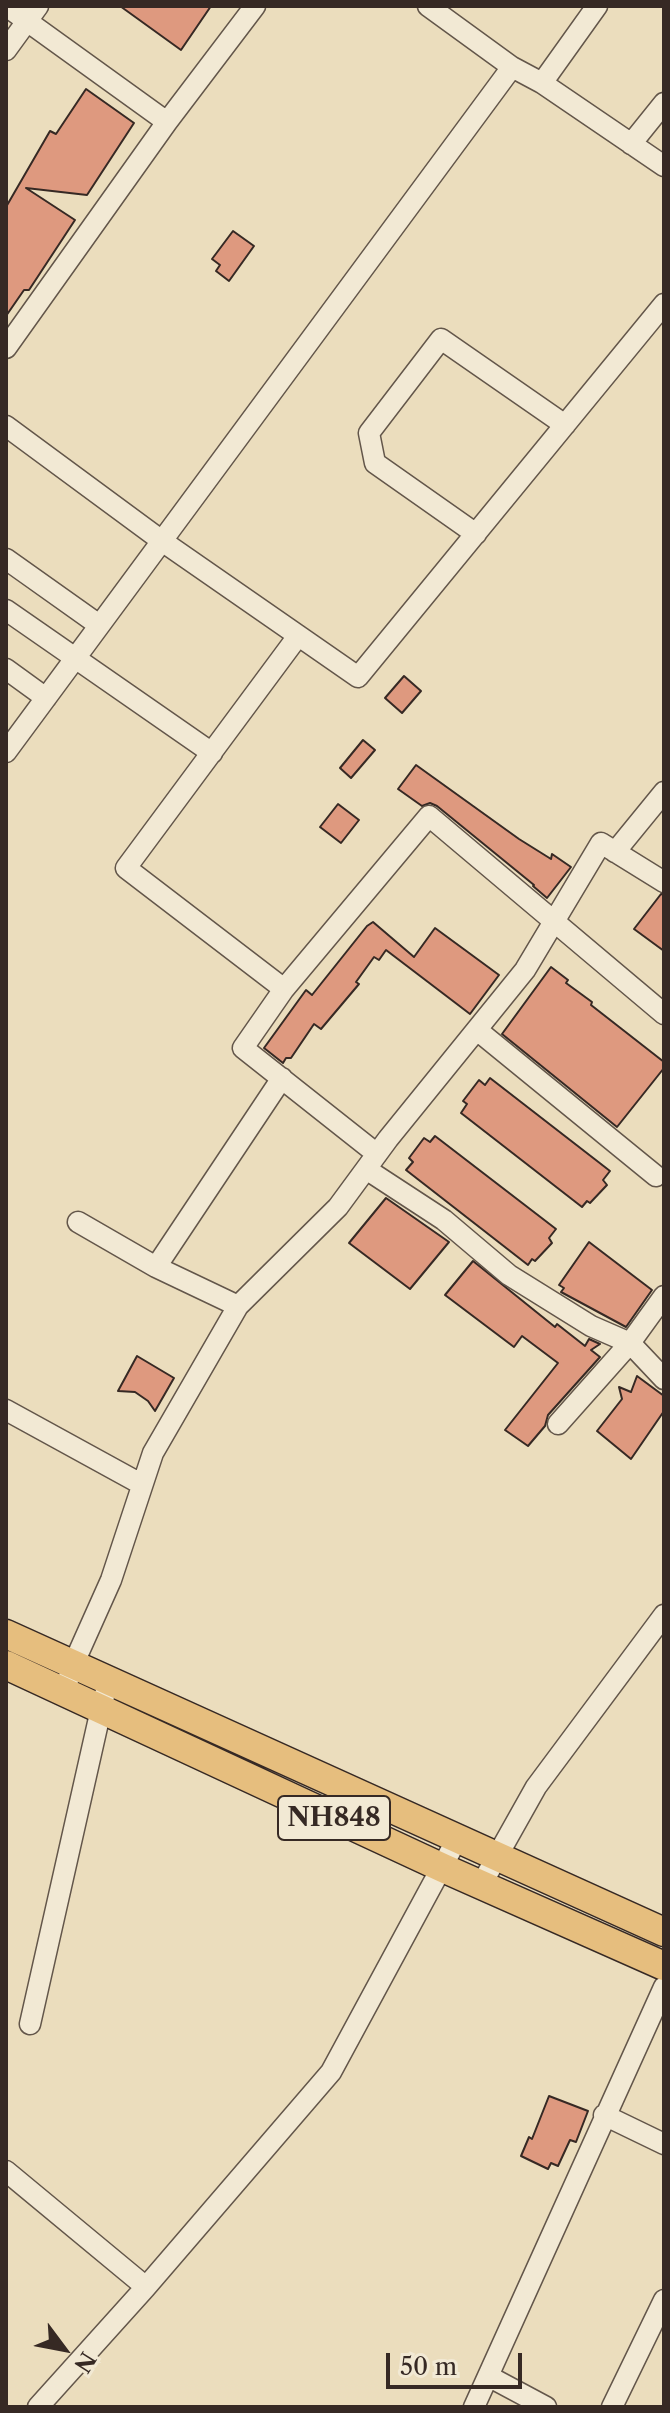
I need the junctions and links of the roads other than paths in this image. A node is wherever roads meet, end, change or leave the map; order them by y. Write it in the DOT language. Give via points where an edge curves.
graph roads {
  1 [pos="6,6"];
  2 [pos="255,6"];
  3 [pos="428,6"];
  4 [pos="597,6"];
  5 [pos="32,14"];
  6 [pos="6,50"];
  7 [pos="512,67"];
  8 [pos="542,83"];
  9 [pos="664,103"];
  10 [pos="167,122"];
  11 [pos="631,144"];
  12 [pos="664,166"];
  13 [pos="664,304"];
  14 [pos="6,348"];
  15 [pos="565,425"];
  16 [pos="6,426"];
  17 [pos="476,534"];
  18 [pos="162,541"];
  19 [pos="6,559"];
  20 [pos="6,610"];
  21 [pos="99,625"];
  22 [pos="298,636"];
  23 [pos="76,657"];
  24 [pos="6,669"];
  25 [pos="46,698"];
  26 [pos="9,741"];
  27 [pos="212,753"];
  28 [pos="664,792"];
  29 [pos="615,852"];
  30 [pos="664,882"];
  31 [pos="554,923"];
  32 [pos="284,989"];
  33 [pos="664,1014"];
  34 [pos="477,1030"];
  35 [pos="282,1078"];
  36 [pos="372,1161"];
  37 [pos="656,1176"];
  38 [pos="78,1222"];
  39 [pos="156,1267"];
  40 [pos="664,1296"];
  41 [pos="238,1306"];
  42 [pos="630,1343"];
  43 [pos="664,1379"];
  44 [pos="6,1410"];
  45 [pos="558,1424"];
  46 [pos="141,1484"];
  47 [pos="664,1615"];
  48 [pos="6,1634"];
  49 [pos="6,1665"];
  50 [pos="73,1665"];
  51 [pos="109,1681"];
  52 [pos="64,1692"];
  53 [pos="100,1709"];
  54 [pos="225,1734"];
  55 [pos="212,1761"];
  56 [pos="347,1790"];
  57 [pos="335,1818"];
  58 [pos="457,1839"];
  59 [pos="495,1857"];
  60 [pos="443,1868"];
  61 [pos="481,1885"];
  62 [pos="664,1932"];
  63 [pos="664,1966"];
  64 [pos="664,1987"];
  65 [pos="30,2024"];
  66 [pos="604,2115"];
  67 [pos="664,2144"];
  68 [pos="6,2171"];
  69 [pos="146,2287"];
  70 [pos="664,2300"];
  71 [pos="488,2376"];
  72 [pos="38,2407"];
  73 [pos="474,2407"];
  74 [pos="546,2407"];
  75 [pos="612,2407"];
  1 -- 5 [label="street"];
  2 -- 10 [label="street"];
  3 -- 7 [label="street"];
  4 -- 8 [label="street"];
  5 -- 6 [label="street"];
  5 -- 10 [label="street"];
  7 -- 8 [label="street"];
  7 -- 18 [label="street"];
  8 -- 11 [label="street"];
  9 -- 11 [label="street"];
  10 -- 14 [label="street"];
  11 -- 12 [label="street"];
  13 -- 15 [label="street"];
  15 -- 17 [label="street"];
  15 -- 17 [label="street" via="441,339 369,433 375,463"];
  16 -- 18 [label="street"];
  17 -- 22 [label="street" via="358,677"];
  18 -- 21 [label="street"];
  18 -- 22 [label="street"];
  19 -- 21 [label="street"];
  20 -- 23 [label="street"];
  21 -- 23 [label="street"];
  22 -- 27 [label="street"];
  23 -- 25 [label="street"];
  23 -- 27 [label="street"];
  24 -- 25 [label="street"];
  25 -- 26 [label="street"];
  27 -- 32 [label="street" via="126,868"];
  28 -- 29 [label="street"];
  29 -- 30 [label="street"];
  29 -- 31 [label="street" via="601,843"];
  31 -- 32 [label="street" via="429,816"];
  31 -- 33 [label="street"];
  31 -- 34 [label="street"];
  32 -- 35 [label="street" via="243,1048"];
  34 -- 36 [label="street"];
  34 -- 37 [label="street"];
  35 -- 36 [label="street"];
  35 -- 39 [label="street"];
  36 -- 41 [label="street" via="338,1207"];
  36 -- 42 [label="street" via="509,1275 591,1326"];
  38 -- 39 [label="street"];
  39 -- 41 [label="street"];
  40 -- 42 [label="street"];
  41 -- 46 [label="street" via="153,1453"];
  42 -- 43 [label="street"];
  42 -- 45 [label="street"];
  44 -- 46 [label="street"];
  46 -- 50 [label="street" via="111,1580"];
  47 -- 59 [label="street" via="536,1787"];
  48 -- 50 [label="highway, NH848"];
  49 -- 52 [label="highway, NH848"];
  50 -- 51 [label="highway, NH848"];
  50 -- 52 [label="street"];
  51 -- 53 [label="street"];
  51 -- 54 [label="highway, NH848"];
  52 -- 53 [label="highway, NH848"];
  53 -- 55 [label="highway, NH848"];
  53 -- 65 [label="street"];
  54 -- 55 [label="highway"];
  54 -- 56 [label="highway, NH848"];
  55 -- 57 [label="highway, NH848"];
  56 -- 57 [label="highway"];
  56 -- 58 [label="highway, NH848"];
  57 -- 60 [label="highway, NH848"];
  58 -- 59 [label="highway, NH848"];
  58 -- 60 [label="street"];
  59 -- 61 [label="street"];
  59 -- 62 [label="highway, NH848"];
  60 -- 61 [label="highway, NH848"];
  60 -- 69 [label="street" via="331,2072"];
  61 -- 63 [label="highway, NH848"];
  64 -- 66 [label="street"];
  66 -- 67 [label="street"];
  66 -- 71 [label="street"];
  68 -- 69 [label="street"];
  69 -- 72 [label="street"];
  70 -- 75 [label="street"];
  71 -- 73 [label="street"];
  71 -- 74 [label="street"];
}
